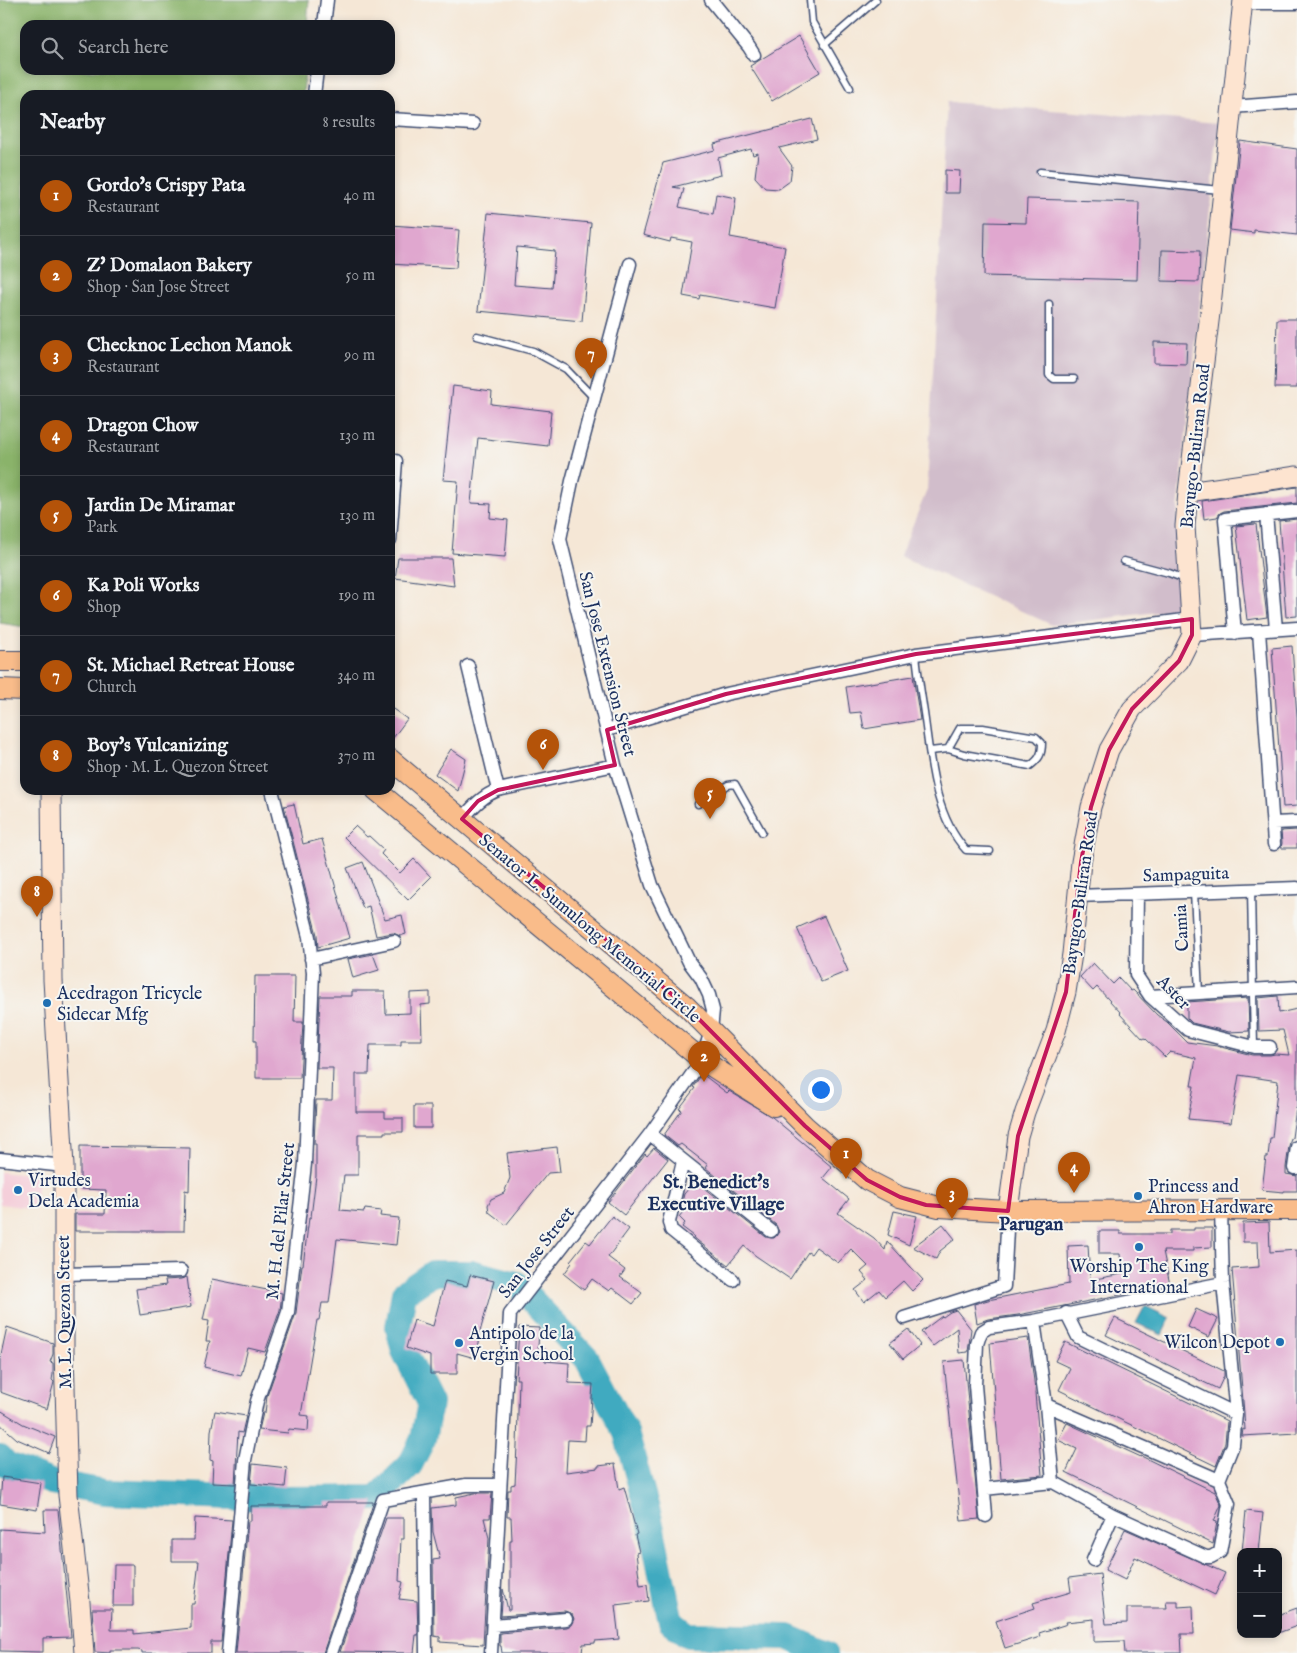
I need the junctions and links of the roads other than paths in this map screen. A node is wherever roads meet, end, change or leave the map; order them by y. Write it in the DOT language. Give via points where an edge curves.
graph roads {
  1 [pos="327,0"];
  2 [pos="711,0"];
  3 [pos="810,0"];
  4 [pos="876,0"];
  5 [pos="1243,2"];
  6 [pos="1297,3"];
  7 [pos="325,20"];
  8 [pos="824,44"];
  9 [pos="754,55"];
  10 [pos="316,75"];
  11 [pos="850,88"];
  12 [pos="315,90"];
  13 [pos="1297,102"];
  14 [pos="1232,107"];
  15 [pos="395,119"];
  16 [pos="472,124"];
  17 [pos="1040,172"];
  18 [pos="1223,191"];
  19 [pos="630,264"];
  20 [pos="1049,304"];
  21 [pos="477,336"];
  22 [pos="1074,378"];
  23 [pos="594,398"];
  24 [pos="396,461"];
  25 [pos="395,474"];
  26 [pos="1297,476"];
  27 [pos="1188,492"];
  28 [pos="1297,511"];
  29 [pos="1266,514"];
  30 [pos="1124,561"];
  31 [pos="1189,581"];
  32 [pos="1192,627"];
  33 [pos="1297,628"];
  34 [pos="1276,629"];
  35 [pos="1259,631"];
  36 [pos="1235,633"];
  37 [pos="916,654"];
  38 [pos="0,660"];
  39 [pos="20,661"];
  40 [pos="468,666"];
  41 [pos="0,689"];
  42 [pos="20,690"];
  43 [pos="607,730"];
  44 [pos="948,749"];
  45 [pos="930,751"];
  46 [pos="395,763"];
  47 [pos="615,765"];
  48 [pos="498,790"];
  49 [pos="51,795"];
  50 [pos="273,795"];
  51 [pos="382,795"];
  52 [pos="698,804"];
  53 [pos="462,819"];
  54 [pos="1297,822"];
  55 [pos="1273,823"];
  56 [pos="762,832"];
  57 [pos="1274,844"];
  58 [pos="990,851"];
  59 [pos="1297,888"];
  60 [pos="1251,889"];
  61 [pos="1194,892"];
  62 [pos="1137,894"];
  63 [pos="1077,896"];
  64 [pos="394,941"];
  65 [pos="311,959"];
  66 [pos="1297,987"];
  67 [pos="1252,990"];
  68 [pos="1199,993"];
  69 [pos="1150,996"];
  70 [pos="711,1031"];
  71 [pos="1270,1046"];
  72 [pos="1254,1047"];
  73 [pos="702,1060"];
  74 [pos="805,1126"];
  75 [pos="650,1134"];
  76 [pos="1297,1147"];
  77 [pos="0,1158"];
  78 [pos="683,1161"];
  79 [pos="64,1166"];
  80 [pos="1297,1168"];
  81 [pos="1221,1210"];
  82 [pos="1297,1210"];
  83 [pos="1008,1211"];
  84 [pos="771,1231"];
  85 [pos="181,1271"];
  86 [pos="64,1274"];
  87 [pos="733,1280"];
  88 [pos="1223,1283"];
  89 [pos="1066,1313"];
  90 [pos="904,1318"];
  91 [pos="1034,1321"];
  92 [pos="1046,1405"];
  93 [pos="1236,1414"];
  94 [pos="1219,1480"];
  95 [pos="1053,1482"];
  96 [pos="500,1486"];
  97 [pos="984,1489"];
  98 [pos="424,1493"];
  99 [pos="1114,1515"];
  100 [pos="986,1516"];
  101 [pos="1093,1560"];
  102 [pos="566,1619"];
  103 [pos="493,1625"];
  104 [pos="84,1653"];
  105 [pos="228,1653"];
  106 [pos="331,1653"];
  107 [pos="426,1653"];
  108 [pos="491,1653"];
  1 -- 7 [label="street"];
  2 -- 9 [label="street"];
  3 -- 8 [label="lane" via="812,22"];
  4 -- 8 [label="lane"];
  5 -- 6 [label="street"];
  5 -- 14 [label="street, Bayugo-Buliran Road"];
  8 -- 11 [label="lane"];
  10 -- 12 [label="street"];
  13 -- 14 [label="street"];
  14 -- 18 [label="street, Bayugo-Buliran Road"];
  15 -- 16 [label="street"];
  17 -- 18 [label="lane"];
  18 -- 27 [label="street, Bayugo-Buliran Road"];
  19 -- 23 [label="street, San Jose Extension Street"];
  20 -- 22 [label="lane" via="1049,375"];
  21 -- 23 [label="lane" via="534,351 566,369"];
  23 -- 43 [label="street, San Jose Extension Street" via="560,538"];
  24 -- 25 [label="street"];
  26 -- 27 [label="street"];
  27 -- 31 [label="street, Bayugo-Buliran Road" via="1185,526"];
  28 -- 29 [label="street"];
  29 -- 34 [label="street"];
  29 -- 36 [label="street" via="1225,519"];
  30 -- 31 [label="lane"];
  31 -- 32 [label="street, Bayugo-Buliran Road"];
  32 -- 36 [label="street"];
  32 -- 37 [label="street"];
  32 -- 63 [label="street, Bayugo-Buliran Road" via="1179,661 1132,709 1109,750 1091,807"];
  33 -- 34 [label="street"];
  34 -- 35 [label="street"];
  35 -- 36 [label="street"];
  35 -- 55 [label="street"];
  37 -- 43 [label="street" via="726,694"];
  37 -- 45 [label="lane"];
  38 -- 39 [label="main road"];
  40 -- 48 [label="street"];
  41 -- 42 [label="main road"];
  43 -- 47 [label="street, San Jose Extension Street"];
  44 -- 44 [label="lane" via="1030,766 1042,753 1042,743 1036,737 983,728 960,728"];
  44 -- 45 [label="lane"];
  45 -- 58 [label="lane" via="941,805 958,841 966,850"];
  46 -- 53 [label="main road, Senator L. Sumulong Memorial Circle"];
  47 -- 48 [label="street"];
  47 -- 70 [label="street, San Jose Extension Street" via="652,885 689,962 710,995 714,1010"];
  48 -- 53 [label="street" via="482,797"];
  49 -- 79 [label="street, M. L. Quezon Street" via="53,980"];
  50 -- 65 [label="street, M. H. del Pilar Street" via="309,937"];
  51 -- 73 [label="main road, Senator L. Sumulong Memorial Circle"];
  52 -- 56 [label="lane" via="734,784"];
  53 -- 70 [label="main road, Senator L. Sumulong Memorial Circle" via="688,1007"];
  54 -- 55 [label="street"];
  55 -- 57 [label="street"];
  59 -- 60 [label="street, Sampaguita"];
  60 -- 61 [label="street, Sampaguita"];
  60 -- 67 [label="lane"];
  61 -- 62 [label="street, Sampaguita"];
  61 -- 68 [label="lane, Camia"];
  62 -- 63 [label="street, Sampaguita"];
  62 -- 69 [label="street, Aster" via="1136,975"];
  63 -- 83 [label="street, Bayugo-Buliran Road" via="1066,992 1056,1031 1018,1136"];
  64 -- 65 [label="street"];
  65 -- 105 [label="street, M. H. del Pilar Street" via="305,1164 288,1312 257,1401 244,1460"];
  66 -- 67 [label="street"];
  67 -- 68 [label="street"];
  67 -- 72 [label="lane"];
  68 -- 69 [label="street"];
  69 -- 72 [label="street, Aster" via="1188,1030"];
  70 -- 73 [label="street, San Jose Extension Street"];
  70 -- 74 [label="main road, Senator L. Sumulong Memorial Circle"];
  71 -- 72 [label="street, Aster"];
  73 -- 74 [label="main road, Senator L. Sumulong Memorial Circle"];
  73 -- 75 [label="street, San Jose Street"];
  74 -- 83 [label="main road, Senator L. Sumulong Memorial Circle" via="867,1180 900,1197 939,1207"];
  75 -- 78 [label="street"];
  75 -- 96 [label="street, San Jose Street" via="510,1314"];
  76 -- 80 [label="street" via="1294,1168"];
  77 -- 79 [label="street"];
  78 -- 84 [label="street"];
  78 -- 87 [label="street" via="669,1222 671,1230"];
  79 -- 86 [label="street, M. L. Quezon Street"];
  81 -- 82 [label="main road, Senator L. Sumulong Memorial Circle"];
  81 -- 83 [label="main road, Senator L. Sumulong Memorial Circle"];
  81 -- 88 [label="street"];
  83 -- 90 [label="street" via="1004,1286"];
  85 -- 86 [label="street"];
  86 -- 104 [label="street, M. L. Quezon Street" via="68,1495"];
  88 -- 89 [label="street"];
  88 -- 93 [label="street"];
  89 -- 91 [label="street"];
  89 -- 93 [label="street" via="1078,1337"];
  91 -- 92 [label="street"];
  91 -- 97 [label="street" via="989,1327 978,1338 975,1385"];
  92 -- 94 [label="street"];
  92 -- 95 [label="street"];
  93 -- 94 [label="street" via="1234,1445"];
  94 -- 99 [label="street" via="1229,1504 1222,1548 1211,1558"];
  95 -- 97 [label="street"];
  95 -- 99 [label="street"];
  96 -- 98 [label="street" via="466,1484"];
  96 -- 103 [label="street, San Jose Street"];
  97 -- 100 [label="street"];
  98 -- 106 [label="street" via="383,1500"];
  98 -- 107 [label="street"];
  99 -- 101 [label="street"];
  102 -- 103 [label="street"];
  103 -- 108 [label="street, San Jose Street"];
}
